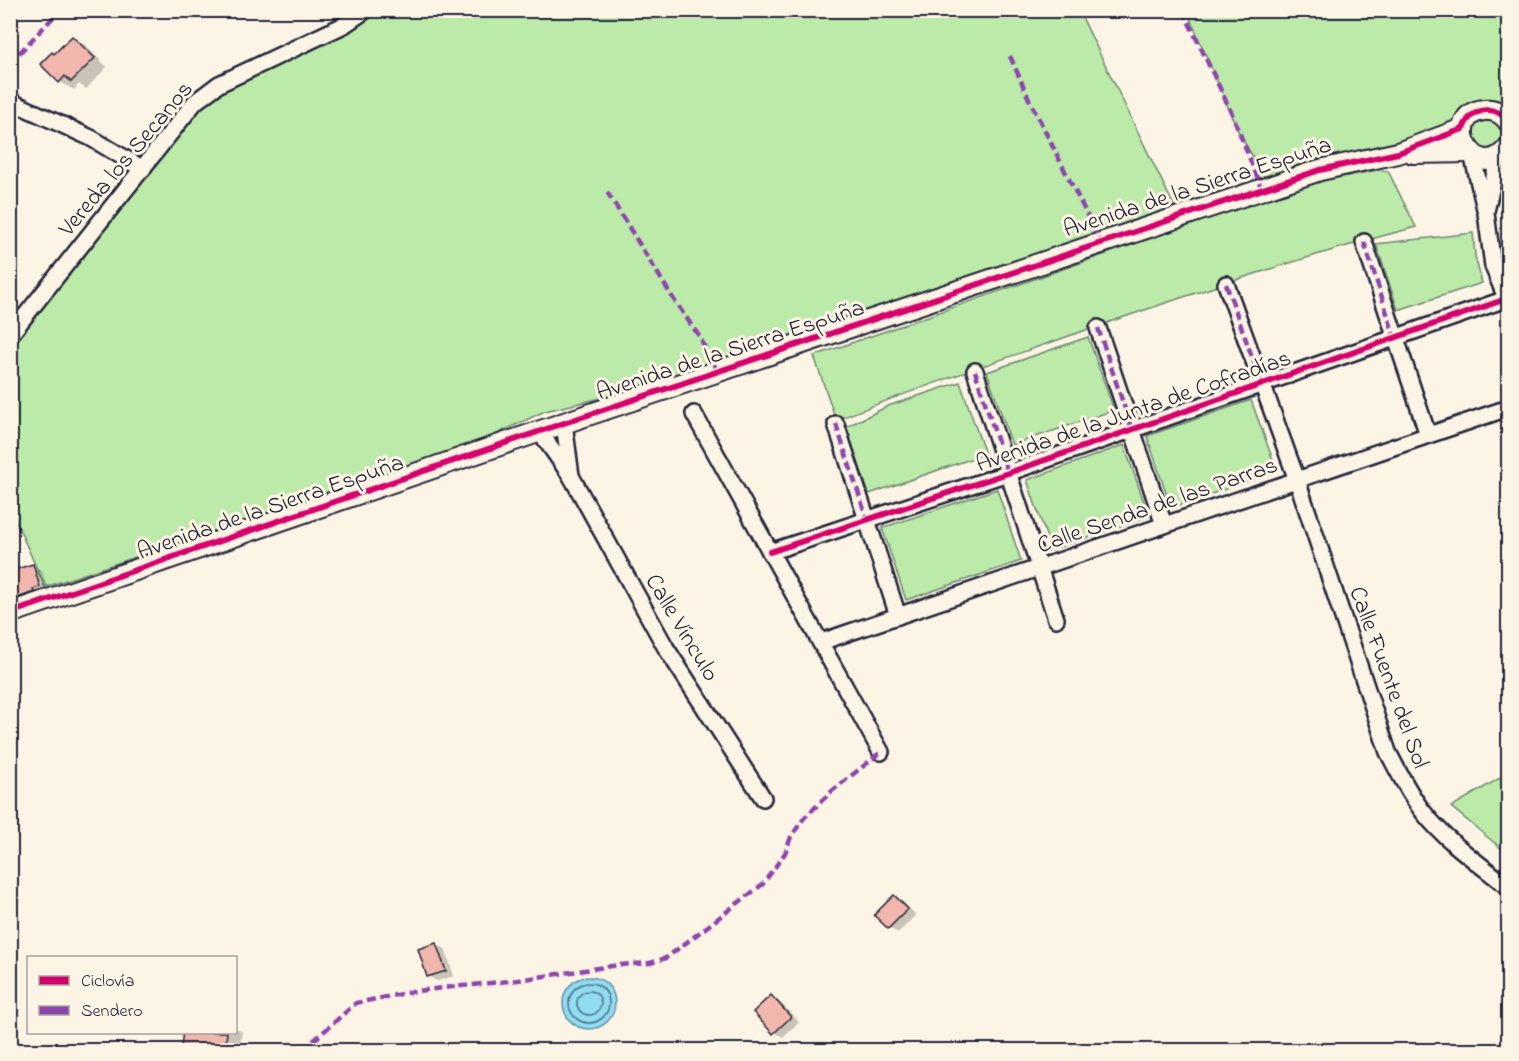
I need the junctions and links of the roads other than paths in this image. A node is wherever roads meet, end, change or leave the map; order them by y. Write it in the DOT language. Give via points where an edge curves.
graph roads {
  1 [pos="366,10"];
  2 [pos="10,101"];
  3 [pos="1509,121"];
  4 [pos="1463,129"];
  5 [pos="1398,153"];
  6 [pos="1471,153"];
  7 [pos="1505,153"];
  8 [pos="143,169"];
  9 [pos="1486,213"];
  10 [pos="1364,242"];
  11 [pos="1226,284"];
  12 [pos="1508,301"];
  13 [pos="1098,328"];
  14 [pos="10,335"];
  15 [pos="1395,338"];
  16 [pos="975,371"];
  17 [pos="1262,385"];
  18 [pos="638,398"];
  19 [pos="1509,408"];
  20 [pos="694,414"];
  21 [pos="564,423"];
  22 [pos="836,424"];
  23 [pos="1132,430"];
  24 [pos="540,432"];
  25 [pos="1428,435"];
  26 [pos="1008,472"];
  27 [pos="571,476"];
  28 [pos="1297,480"];
  29 [pos="867,519"];
  30 [pos="1164,525"];
  31 [pos="770,552"];
  32 [pos="1040,567"];
  33 [pos="10,613"];
  34 [pos="898,616"];
  35 [pos="1056,619"];
  36 [pos="821,642"];
  37 [pos="881,752"];
  38 [pos="763,798"];
  39 [pos="1509,887"];
  1 -- 8 [label="street, Vereda los Secanos" via="219,84 195,102"];
  2 -- 8 [label="street" via="91,138"];
  3 -- 4 [label="main road" via="1488,109 1472,115"];
  4 -- 5 [label="main road, Avenida de la Sierra Espuña"];
  4 -- 6 [label="main road"];
  5 -- 6 [label="main road, Avenida de la Sierra Espuña"];
  5 -- 18 [label="main road, Avenida de la Sierra Espuña" via="1320,170"];
  6 -- 7 [label="main road, Avenida de la Sierra Espuña" via="1485,159"];
  6 -- 9 [label="street"];
  7 -- 9 [label="street"];
  8 -- 14 [label="street, Vereda los Secanos"];
  9 -- 12 [label="street" via="1493,266"];
  10 -- 15 [label="street"];
  11 -- 17 [label="street, Calle Fuente del Sol"];
  12 -- 15 [label="street, Avenida de la Junta de Cofradías"];
  13 -- 23 [label="street"];
  15 -- 17 [label="street, Avenida de la Junta de Cofradías"];
  15 -- 25 [label="street"];
  16 -- 26 [label="street"];
  17 -- 23 [label="street, Avenida de la Junta de Cofradías"];
  17 -- 28 [label="street, Calle Fuente del Sol"];
  18 -- 21 [label="main road, Avenida de la Sierra Espuña"];
  18 -- 24 [label="main road, Avenida de la Sierra Espuña" via="544,418 538,426"];
  19 -- 25 [label="street, Calle Senda de las Parras"];
  20 -- 31 [label="street"];
  21 -- 24 [label="main road, Avenida de la Sierra Espuña"];
  21 -- 27 [label="street, Calle Vínculo"];
  22 -- 29 [label="street"];
  23 -- 26 [label="street, Avenida de la Junta de Cofradías"];
  23 -- 30 [label="street"];
  24 -- 27 [label="street, Calle Vínculo"];
  24 -- 33 [label="main road, Avenida de la Sierra Espuña"];
  25 -- 28 [label="street, Calle Senda de las Parras"];
  26 -- 29 [label="street, Avenida de la Junta de Cofradías"];
  26 -- 32 [label="street"];
  27 -- 38 [label="street, Calle Vínculo" via="666,648"];
  28 -- 30 [label="street, Calle Senda de las Parras"];
  28 -- 39 [label="street, Calle Fuente del Sol" via="1388,752 1406,787 1443,833"];
  29 -- 31 [label="street, Avenida de la Junta de Cofradías"];
  29 -- 34 [label="street"];
  30 -- 32 [label="street, Calle Senda de las Parras"];
  31 -- 36 [label="street"];
  32 -- 34 [label="street, Calle Senda de las Parras"];
  32 -- 35 [label="street"];
  34 -- 36 [label="street, Calle Senda de las Parras"];
  36 -- 37 [label="street"];
}
